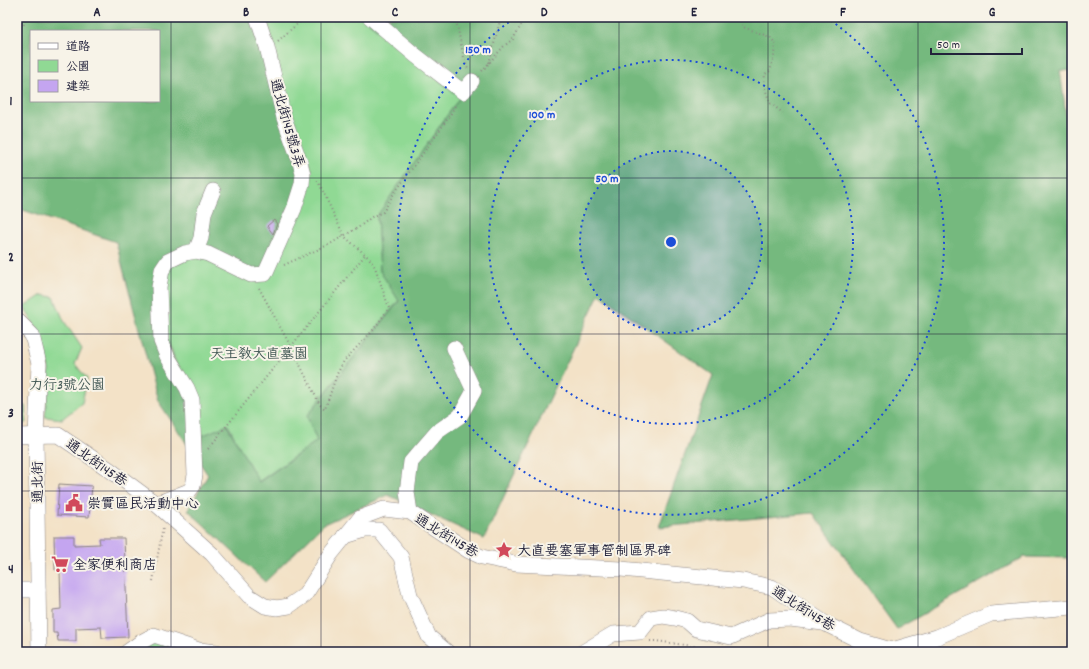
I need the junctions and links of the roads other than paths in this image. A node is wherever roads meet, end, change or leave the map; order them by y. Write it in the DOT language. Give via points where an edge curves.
graph roads {
  1 [pos="257,17"];
  2 [pos="370,17"];
  3 [pos="468,87"];
  4 [pos="213,191"];
  5 [pos="196,251"];
  6 [pos="17,320"];
  7 [pos="454,348"];
  8 [pos="17,436"];
  9 [pos="36,436"];
  10 [pos="160,508"];
  11 [pos="410,512"];
  12 [pos="345,536"];
  13 [pos="17,590"];
  14 [pos="38,590"];
  15 [pos="1072,607"];
  16 [pos="826,624"];
  17 [pos="894,651"];
  18 [pos="39,652"];
  19 [pos="127,652"];
  20 [pos="217,652"];
  21 [pos="447,652"];
  22 [pos="583,652"];
  1 -- 5 [label="street, 通北街145號3弄" via="284,118 300,162 302,184 294,209 258,274"];
  2 -- 3 [label="street" via="415,55"];
  4 -- 5 [label="street" via="204,213 201,238"];
  5 -- 10 [label="street" via="168,261 162,270 159,287 161,341 192,400 195,466 193,486 189,491"];
  6 -- 9 [label="street, 通北街" via="32,335 39,364"];
  7 -- 11 [label="street" via="474,391 460,416 437,432 411,462 407,492"];
  8 -- 9 [label="street, 通北街145巷"];
  9 -- 10 [label="street, 通北街145巷" via="58,435"];
  9 -- 14 [label="street, 通北街"];
  10 -- 12 [label="street, 通北街145巷" via="212,554 248,596 265,606 277,608 289,606 305,595"];
  11 -- 12 [label="street, 通北街145巷" via="384,509 360,518"];
  11 -- 16 [label="street, 通北街145巷" via="482,557 516,564 621,569 743,580 772,587"];
  12 -- 21 [label="street" via="365,530 379,530 401,557 410,595 429,637"];
  13 -- 14 [label="street"];
  14 -- 18 [label="street, 通北街"];
  15 -- 17 [label="street" via="991,614 937,637"];
  16 -- 17 [label="street, 通北街145巷" via="860,641"];
  16 -- 22 [label="street" via="790,619 769,620 731,637 696,629 688,621 663,616 651,618 640,632 613,634"];
  19 -- 20 [label="street" via="154,635 199,650"];
}
